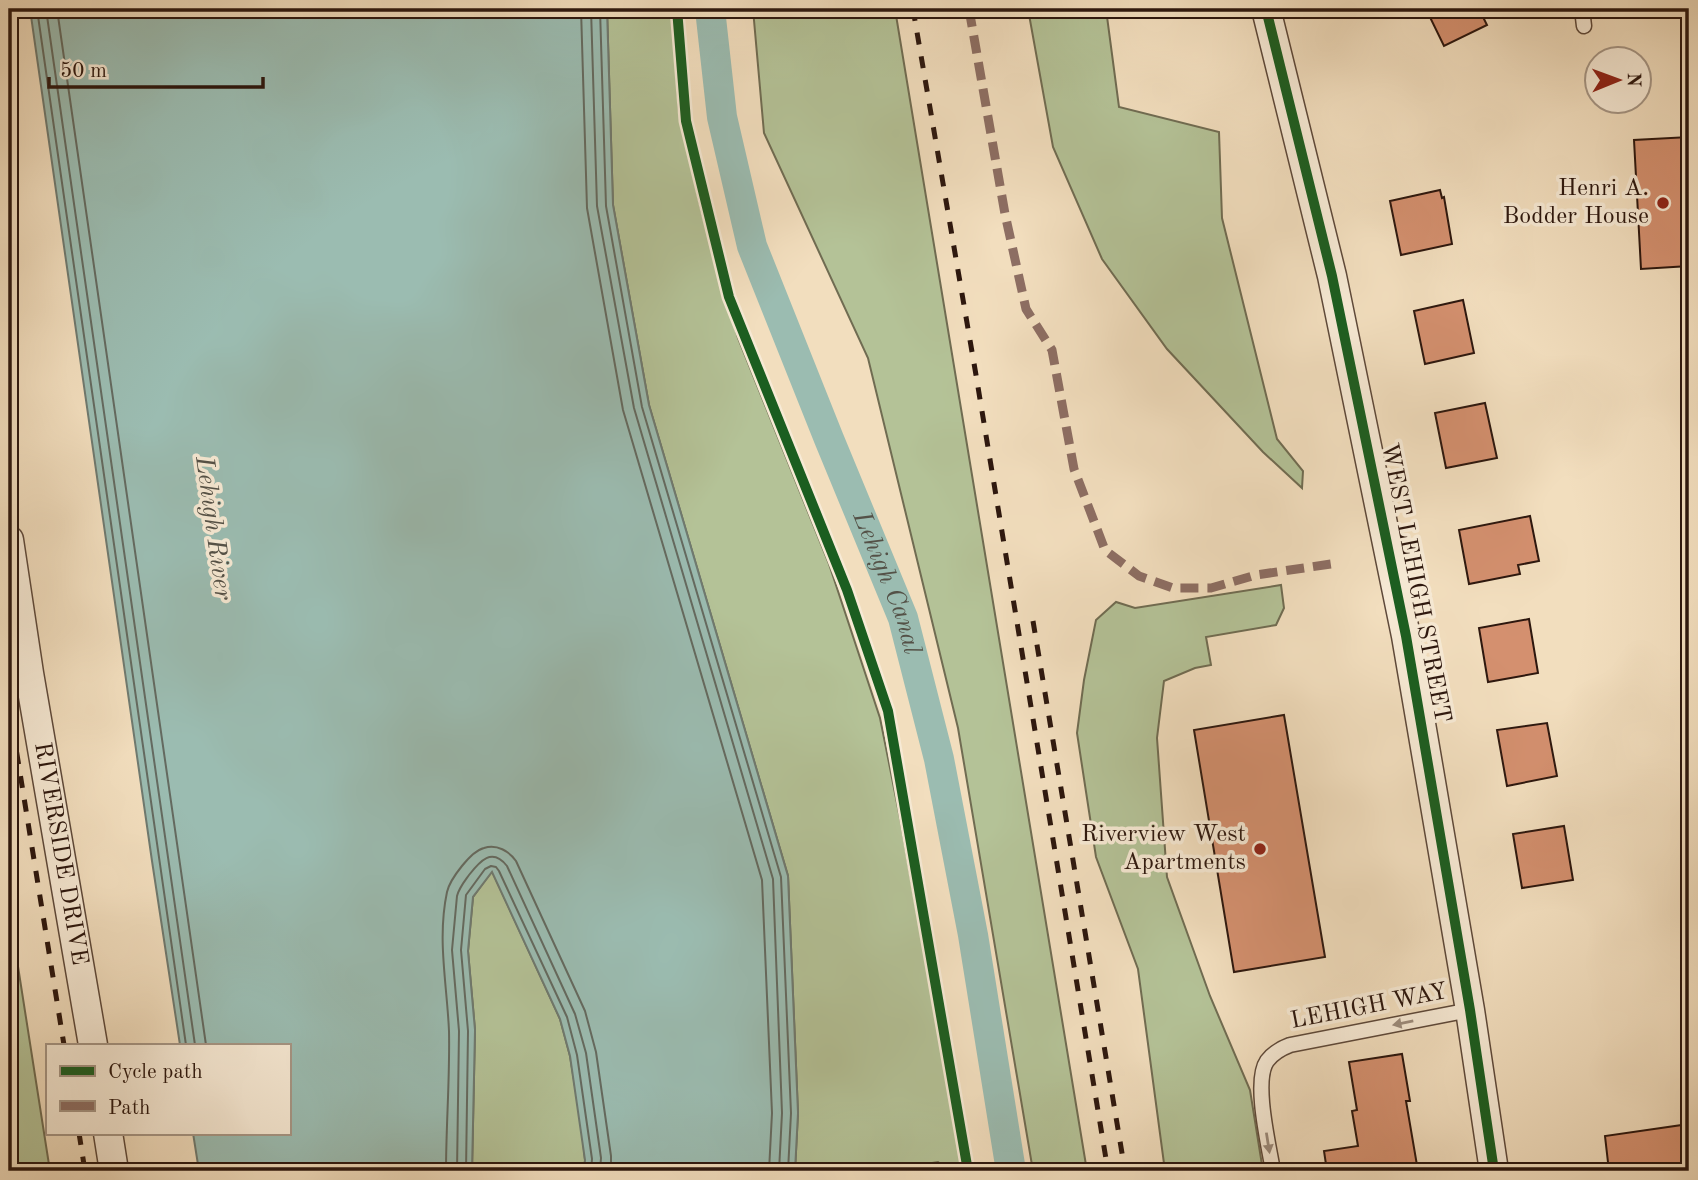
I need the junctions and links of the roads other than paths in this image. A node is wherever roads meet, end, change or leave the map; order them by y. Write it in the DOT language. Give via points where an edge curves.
graph roads {
  1 [pos="1266,9"];
  2 [pos="1582,9"];
  3 [pos="1584,26"];
  4 [pos="9,541"];
  5 [pos="1470,1010"];
  6 [pos="93,1044"];
  7 [pos="108,1134"];
  8 [pos="114,1171"];
  9 [pos="1273,1171"];
  10 [pos="1494,1171"];
  1 -- 5 [label="street, WEST LEHIGH STREET" via="1332,276 1406,636"];
  2 -- 3 [label="lane"];
  4 -- 6 [label="street, RIVERSIDE DRIVE"];
  5 -- 9 [label="lane, LEHIGH WAY, one-way" via="1290,1045 1274,1054 1261,1074"];
  5 -- 10 [label="street, WEST LEHIGH STREET"];
  7 -- 8 [label="street"];
}
